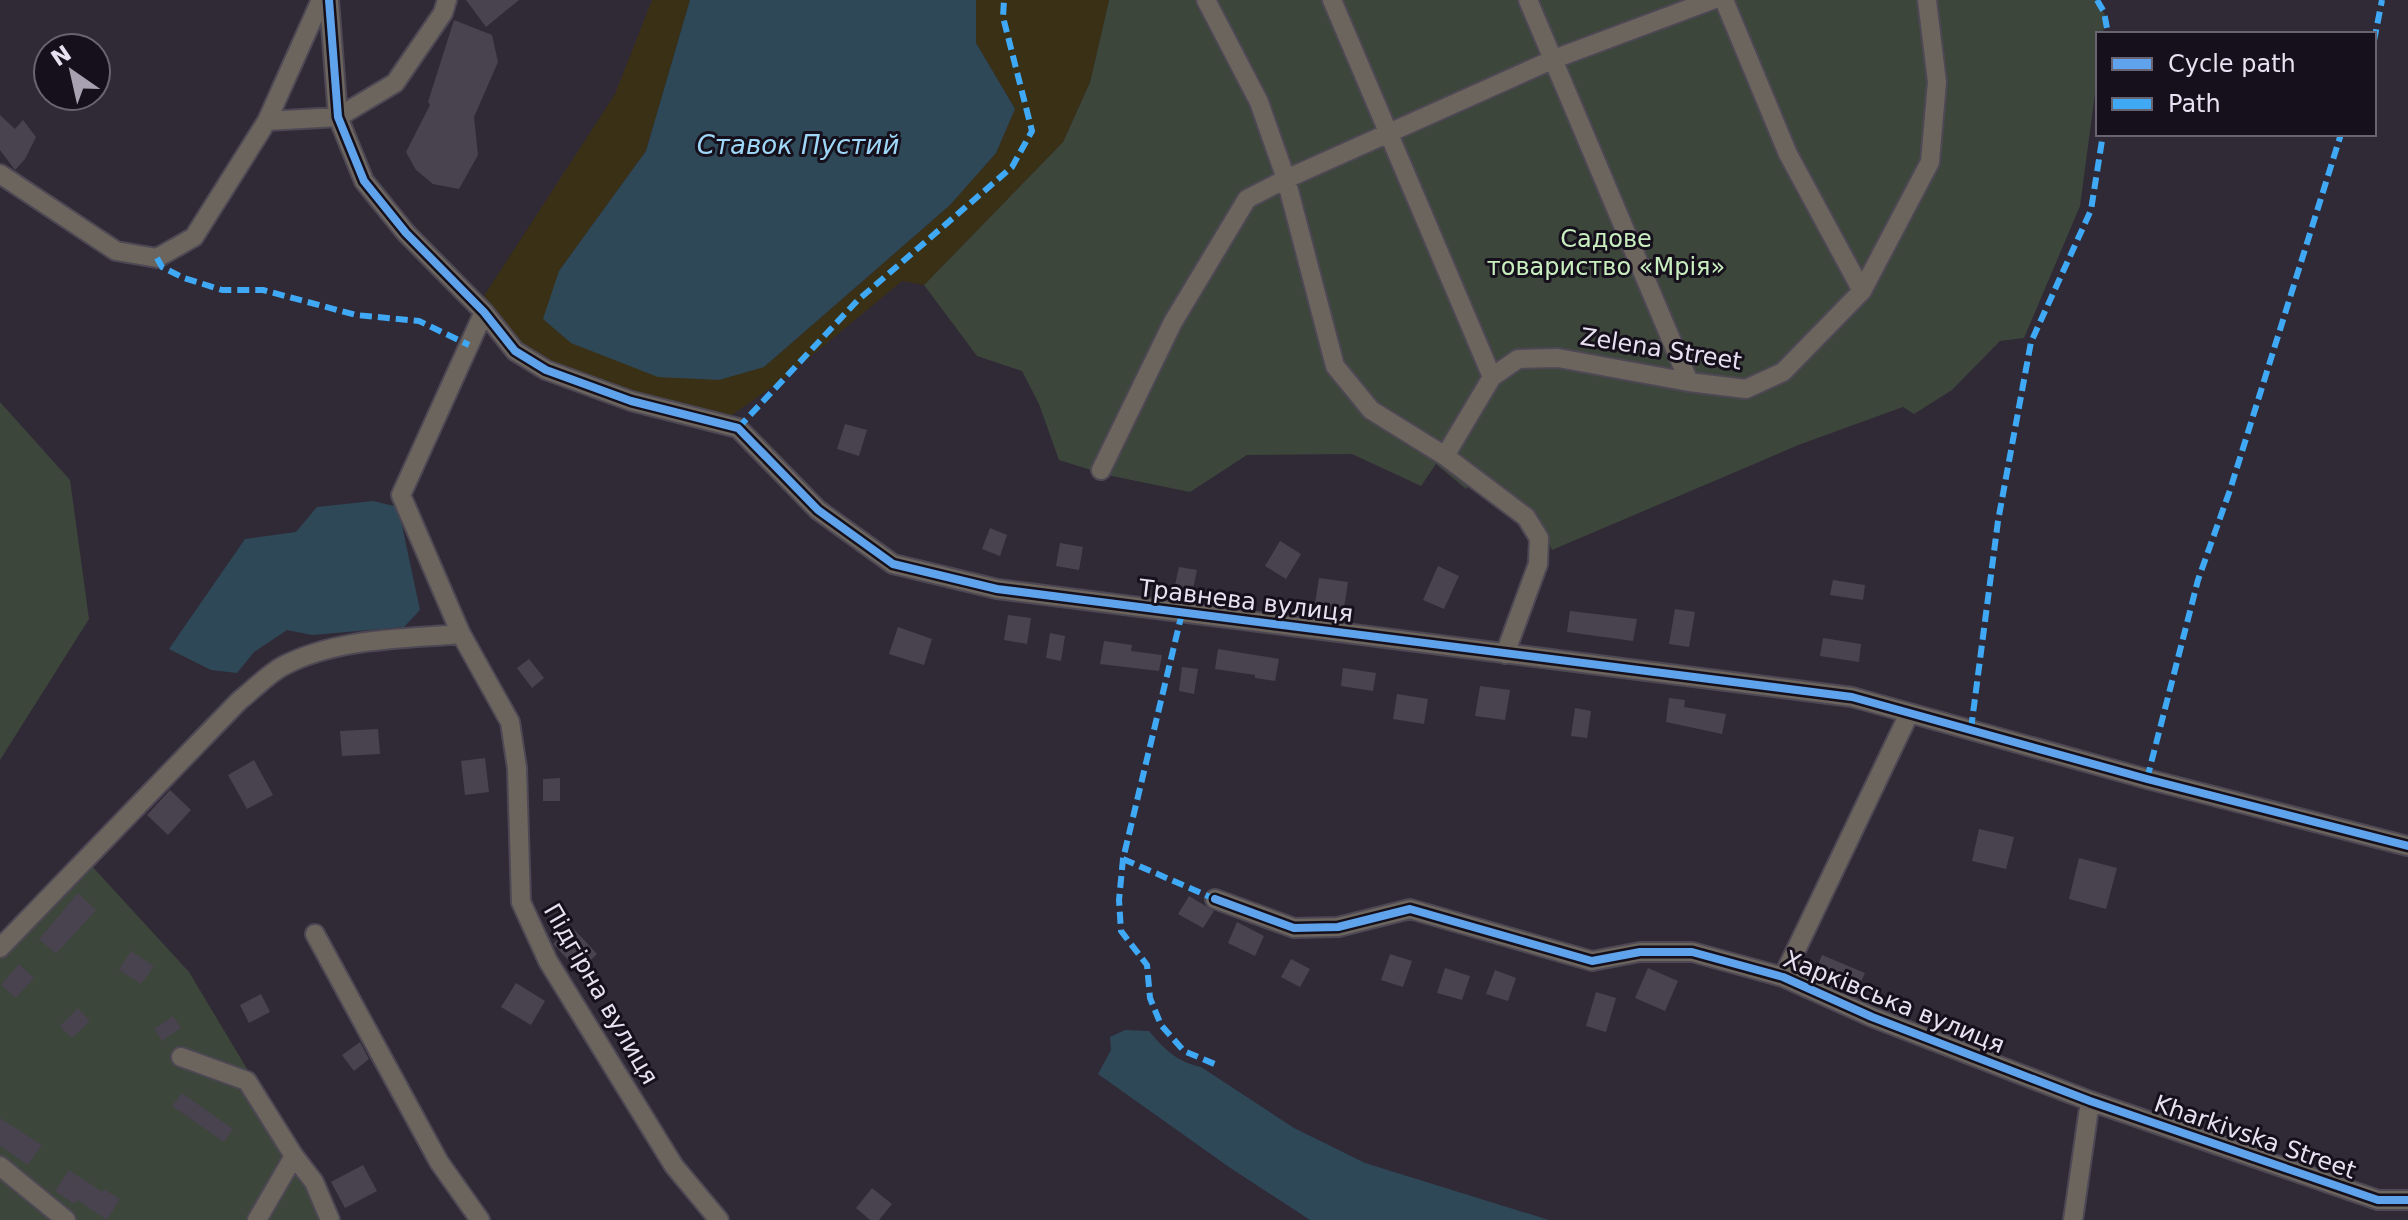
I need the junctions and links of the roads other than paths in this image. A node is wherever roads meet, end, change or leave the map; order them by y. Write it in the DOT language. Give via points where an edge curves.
graph roads {
  1 [pos="321,0"];
  2 [pos="329,0"];
  3 [pos="447,0"];
  4 [pos="1206,0"];
  5 [pos="1332,0"];
  6 [pos="1528,0"];
  7 [pos="1712,0"];
  8 [pos="1724,0"];
  9 [pos="1927,0"];
  10 [pos="1554,59"];
  11 [pos="338,117"];
  12 [pos="267,121"];
  13 [pos="1389,133"];
  14 [pos="0,174"];
  15 [pos="1286,179"];
  16 [pos="1862,291"];
  17 [pos="484,312"];
  18 [pos="1492,377"];
  19 [pos="1689,382"];
  20 [pos="1445,456"];
  21 [pos="1101,470"];
  22 [pos="461,634"];
  23 [pos="1505,654"];
  24 [pos="1909,714"];
  25 [pos="2408,846"];
  26 [pos="1215,899"];
  27 [pos="315,934"];
  28 [pos="0,948"];
  29 [pos="1783,977"];
  30 [pos="181,1057"];
  31 [pos="2090,1101"];
  32 [pos="294,1156"];
  33 [pos="0,1166"];
  34 [pos="2408,1200"];
  35 [pos="66,1220"];
  36 [pos="257,1220"];
  37 [pos="330,1220"];
  38 [pos="480,1220"];
  39 [pos="719,1220"];
  40 [pos="2073,1220"];
  1 -- 12 [label="street"];
  2 -- 11 [label="street, Травнева вулиця"];
  3 -- 11 [label="street" via="395,83"];
  4 -- 15 [label="street" via="1259,102"];
  5 -- 13 [label="street"];
  6 -- 10 [label="street"];
  7 -- 10 [label="street"];
  8 -- 16 [label="street" via="1788,154"];
  9 -- 16 [label="street, Zelena Street" via="1937,82 1930,162"];
  10 -- 13 [label="street"];
  10 -- 19 [label="street"];
  11 -- 12 [label="street"];
  11 -- 17 [label="street, Травнева вулиця" via="364,181 406,233"];
  12 -- 14 [label="street" via="194,237 157,258 116,251"];
  13 -- 15 [label="street"];
  13 -- 18 [label="street"];
  15 -- 20 [label="street" via="1335,366 1371,410"];
  15 -- 21 [label="street" via="1247,199 1173,322"];
  16 -- 19 [label="street, Zelena Street" via="1783,372 1746,389"];
  17 -- 22 [label="street, Підгірна вулиця" via="401,495"];
  17 -- 23 [label="street, Травнева вулиця" via="515,351 546,370 631,401 738,428 818,510 893,564 997,589"];
  18 -- 19 [label="street, Zelena Street" via="1518,359 1558,358"];
  18 -- 20 [label="street"];
  20 -- 23 [label="street" via="1526,517 1539,538 1538,564"];
  22 -- 28 [label="street" via="334,648 282,666 239,701"];
  22 -- 39 [label="street, Підгірна вулиця" via="510,722 517,768 521,902 548,961 674,1166"];
  23 -- 24 [label="street, Травнева вулиця" via="1852,697"];
  24 -- 25 [label="street, Травнева вулиця"];
  24 -- 29 [label="street"];
  26 -- 29 [label="street, Харківська вулиця" via="1294,928 1338,927 1410,909 1592,961 1640,952 1692,952"];
  27 -- 38 [label="street" via="439,1162"];
  29 -- 31 [label="street, Харківська вулиця"];
  30 -- 32 [label="street" via="247,1081"];
  31 -- 34 [label="street, Kharkivska Street" via="2378,1200"];
  31 -- 40 [label="street"];
  32 -- 36 [label="street"];
  32 -- 37 [label="street" via="314,1182"];
  33 -- 35 [label="street"];
}
